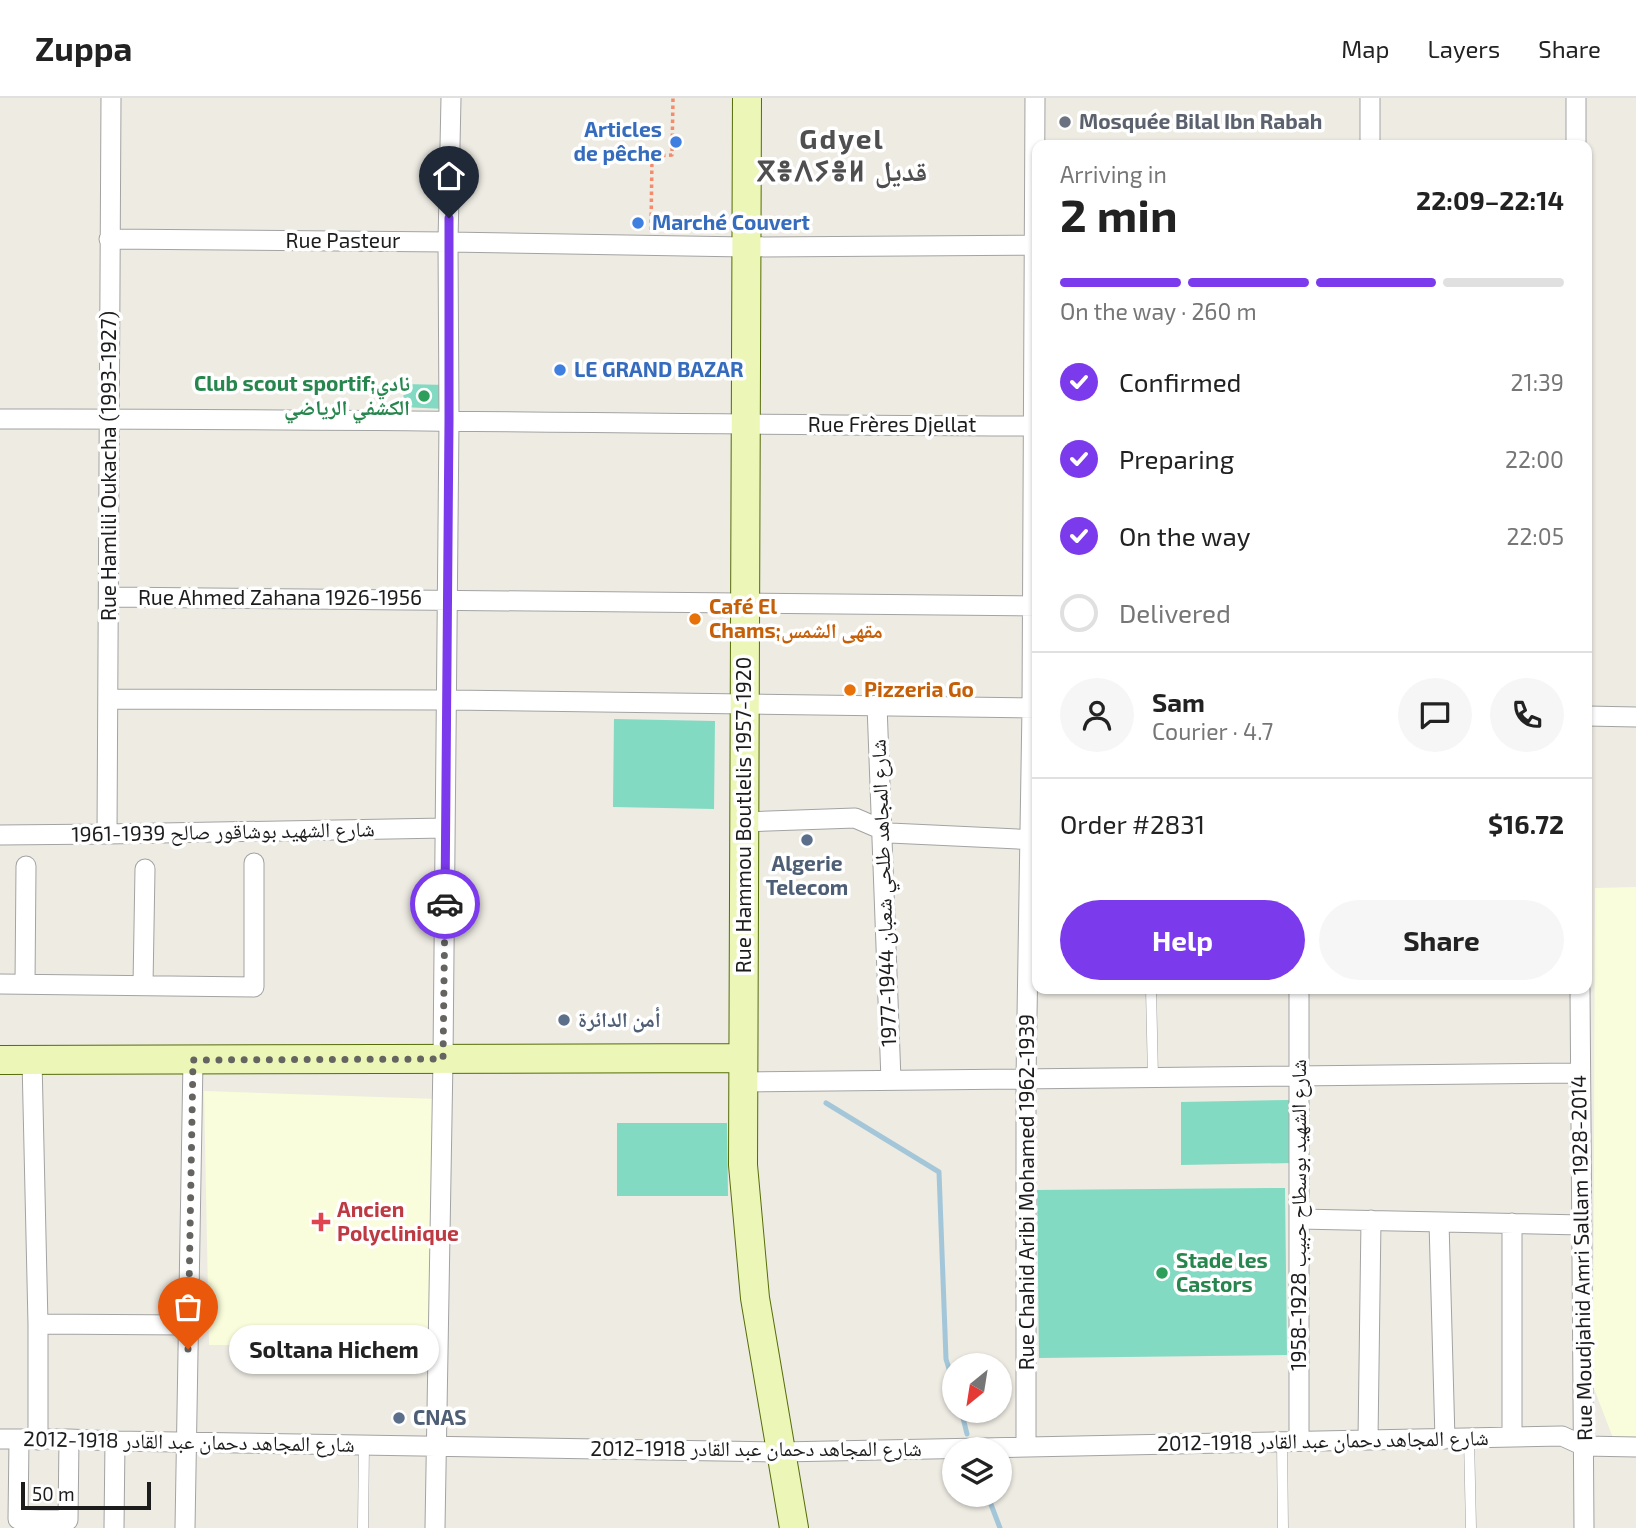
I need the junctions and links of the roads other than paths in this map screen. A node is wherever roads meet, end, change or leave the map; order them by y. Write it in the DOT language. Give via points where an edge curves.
graph roads {
  1 [pos="111,98"];
  2 [pos="451,98"];
  3 [pos="747,98"];
  4 [pos="1035,98"];
  5 [pos="1370,98"];
  6 [pos="1576,98"];
  7 [pos="1035,140"];
  8 [pos="1370,140"];
  9 [pos="1576,140"];
  10 [pos="109,239"];
  11 [pos="448,242"];
  12 [pos="1032,245"];
  13 [pos="745,247"];
  14 [pos="0,419"];
  15 [pos="110,419"];
  16 [pos="449,420"];
  17 [pos="746,425"];
  18 [pos="1032,426"];
  19 [pos="109,597"];
  20 [pos="447,599"];
  21 [pos="745,603"];
  22 [pos="1032,606"];
  23 [pos="108,699"];
  24 [pos="447,700"];
  25 [pos="745,703"];
  26 [pos="877,705"];
  27 [pos="1032,708"];
  28 [pos="1592,716"];
  29 [pos="1636,717"];
  30 [pos="744,822"];
  31 [pos="445,828"];
  32 [pos="882,829"];
  33 [pos="107,834"];
  34 [pos="0,835"];
  35 [pos="1032,840"];
  36 [pos="254,863"];
  37 [pos="26,866"];
  38 [pos="145,869"];
  39 [pos="1032,900"];
  40 [pos="0,984"];
  41 [pos="25,984"];
  42 [pos="143,985"];
  43 [pos="1151,994"];
  44 [pos="1299,994"];
  45 [pos="1580,994"];
  46 [pos="443,1059"];
  47 [pos="0,1060"];
  48 [pos="32,1060"];
  49 [pos="193,1060"];
  50 [pos="743,1070"];
  51 [pos="1580,1073"];
  52 [pos="1299,1076"];
  53 [pos="1153,1077"];
  54 [pos="1026,1079"];
  55 [pos="891,1080"];
  56 [pos="1299,1219"];
  57 [pos="1371,1220"];
  58 [pos="1439,1222"];
  59 [pos="1512,1223"];
  60 [pos="1582,1225"];
  61 [pos="38,1324"];
  62 [pos="188,1325"];
  63 [pos="1512,1437"];
  64 [pos="1445,1438"];
  65 [pos="1469,1438"];
  66 [pos="69,1439"];
  67 [pos="19,1440"];
  68 [pos="1368,1440"];
  69 [pos="115,1441"];
  70 [pos="186,1442"];
  71 [pos="1290,1442"];
  72 [pos="364,1445"];
  73 [pos="1584,1446"];
  74 [pos="437,1447"];
  75 [pos="1026,1447"];
  76 [pos="1636,1447"];
  77 [pos="781,1452"];
  78 [pos="42,1524"];
  79 [pos="114,1528"];
  80 [pos="185,1528"];
  81 [pos="363,1528"];
  82 [pos="435,1528"];
  83 [pos="794,1528"];
  84 [pos="1283,1528"];
  85 [pos="1471,1528"];
  86 [pos="1584,1528"];
  1 -- 10 [label="street, Rue Hamlili Oukacha (1993-1927)"];
  2 -- 11 [label="street"];
  3 -- 13 [label="main road, Rue Hammou Boutlelis 1957-1920"];
  4 -- 7 [label="street, Rue Chahid Aribi Mohamed 1962-1939"];
  5 -- 8 [label="street"];
  6 -- 9 [label="street"];
  10 -- 11 [label="street, Rue Pasteur"];
  10 -- 15 [label="street, Rue Hamlili Oukacha (1993-1927)"];
  11 -- 13 [label="street, Rue Pasteur"];
  11 -- 16 [label="street"];
  12 -- 13 [label="street, Rue Pasteur"];
  13 -- 17 [label="main road, Rue Hammou Boutlelis 1957-1920"];
  14 -- 15 [label="street, Rue Frères Djellat"];
  15 -- 16 [label="street, Rue Frères Djellat"];
  15 -- 19 [label="street, Rue Hamlili Oukacha (1993-1927)"];
  16 -- 17 [label="street, Rue Frères Djellat"];
  16 -- 20 [label="street"];
  17 -- 18 [label="street, Rue Frères Djellat"];
  17 -- 21 [label="main road, Rue Hammou Boutlelis 1957-1920"];
  19 -- 20 [label="street, Rue Ahmed Zahana 1926-1956"];
  19 -- 23 [label="street, Rue Hamlili Oukacha (1993-1927)"];
  20 -- 21 [label="street, Rue Ahmed Zahana 1926-1956"];
  20 -- 24 [label="street"];
  21 -- 22 [label="street, Rue Ahmed Zahana 1926-1956"];
  21 -- 25 [label="main road, Rue Hammou Boutlelis 1957-1920"];
  23 -- 24 [label="street"];
  23 -- 33 [label="street, Rue Hamlili Oukacha (1993-1927)"];
  24 -- 25 [label="street"];
  24 -- 31 [label="street"];
  25 -- 26 [label="street"];
  25 -- 30 [label="main road, Rue Hammou Boutlelis 1957-1920"];
  26 -- 27 [label="street"];
  26 -- 32 [label="street, شارع المجاهد طلحي شعبان 1944-1977"];
  28 -- 29 [label="street"];
  30 -- 32 [label="street" via="855,818"];
  30 -- 50 [label="main road, Rue Hammou Boutlelis 1957-1920"];
  31 -- 33 [label="street, شارع الشهيد بوشاقور صالح 1939-1961"];
  31 -- 46 [label="street"];
  32 -- 35 [label="street"];
  32 -- 55 [label="street, شارع المجاهد طلحي شعبان 1944-1977"];
  33 -- 34 [label="street, شارع الشهيد بوشاقور صالح 1939-1961"];
  36 -- 42 [label="street" via="254,986"];
  37 -- 41 [label="street"];
  38 -- 42 [label="street"];
  39 -- 54 [label="street, Rue Chahid Aribi Mohamed 1962-1939"];
  40 -- 41 [label="street"];
  41 -- 42 [label="street"];
  43 -- 53 [label="lane"];
  44 -- 52 [label="street, شارع الشهيد بوسطاح حبيب 1928-1958"];
  45 -- 51 [label="street, Rue Moudjahid Amri Sallam 1928-2014"];
  46 -- 49 [label="main road"];
  46 -- 50 [label="main road"];
  46 -- 74 [label="street"];
  47 -- 48 [label="main road"];
  48 -- 49 [label="main road"];
  48 -- 61 [label="street"];
  49 -- 62 [label="street"];
  50 -- 55 [label="street"];
  50 -- 77 [label="main road, Rue Hammou Boutlelis 1957-1920" via="743,1165 755,1298"];
  51 -- 52 [label="street"];
  51 -- 60 [label="street, Rue Moudjahid Amri Sallam 1928-2014"];
  52 -- 53 [label="street"];
  52 -- 56 [label="street, شارع الشهيد بوسطاح حبيب 1928-1958"];
  53 -- 54 [label="street"];
  54 -- 55 [label="street"];
  54 -- 75 [label="street, Rue Chahid Aribi Mohamed 1962-1939"];
  56 -- 57 [label="street"];
  56 -- 71 [label="street, شارع الشهيد بوسطاح حبيب 1928-1958"];
  57 -- 58 [label="street"];
  57 -- 68 [label="street"];
  58 -- 59 [label="street"];
  58 -- 64 [label="street"];
  59 -- 60 [label="street"];
  59 -- 63 [label="street"];
  60 -- 73 [label="street, Rue Moudjahid Amri Sallam 1928-2014"];
  61 -- 62 [label="street"];
  61 -- 67 [label="street"];
  62 -- 70 [label="street"];
  63 -- 65 [label="street, شارع المجاهد دحمان عبد القادر 1918-2012"];
  63 -- 73 [label="street, شارع المجاهد دحمان عبد القادر 1918-2012" via="1562,1436"];
  64 -- 65 [label="street, شارع المجاهد دحمان عبد القادر 1918-2012"];
  64 -- 68 [label="street, شارع المجاهد دحمان عبد القادر 1918-2012"];
  65 -- 85 [label="lane"];
  66 -- 67 [label="street, شارع المجاهد دحمان عبد القادر 1918-2012"];
  66 -- 69 [label="street, شارع المجاهد دحمان عبد القادر 1918-2012"];
  66 -- 78 [label="street" via="68,1520"];
  67 -- 78 [label="street" via="18,1519"];
  68 -- 71 [label="street, شارع المجاهد دحمان عبد القادر 1918-2012"];
  69 -- 70 [label="street, شارع المجاهد دحمان عبد القادر 1918-2012"];
  69 -- 79 [label="street"];
  70 -- 72 [label="street, شارع المجاهد دحمان عبد القادر 1918-2012"];
  70 -- 80 [label="street"];
  71 -- 75 [label="street, شارع المجاهد دحمان عبد القادر 1918-2012"];
  71 -- 84 [label="lane"];
  72 -- 74 [label="street, شارع المجاهد دحمان عبد القادر 1918-2012"];
  72 -- 81 [label="lane"];
  73 -- 76 [label="street, شارع المجاهد دحمان عبد القادر 1918-2012"];
  73 -- 86 [label="street, Rue Moudjahid Amri Sallam 1928-2014"];
  74 -- 77 [label="street, شارع المجاهد دحمان عبد القادر 1918-2012"];
  74 -- 82 [label="street"];
  75 -- 77 [label="street, شارع المجاهد دحمان عبد القادر 1918-2012"];
  77 -- 83 [label="main road, Rue Hammou Boutlelis 1957-1920"];
}
